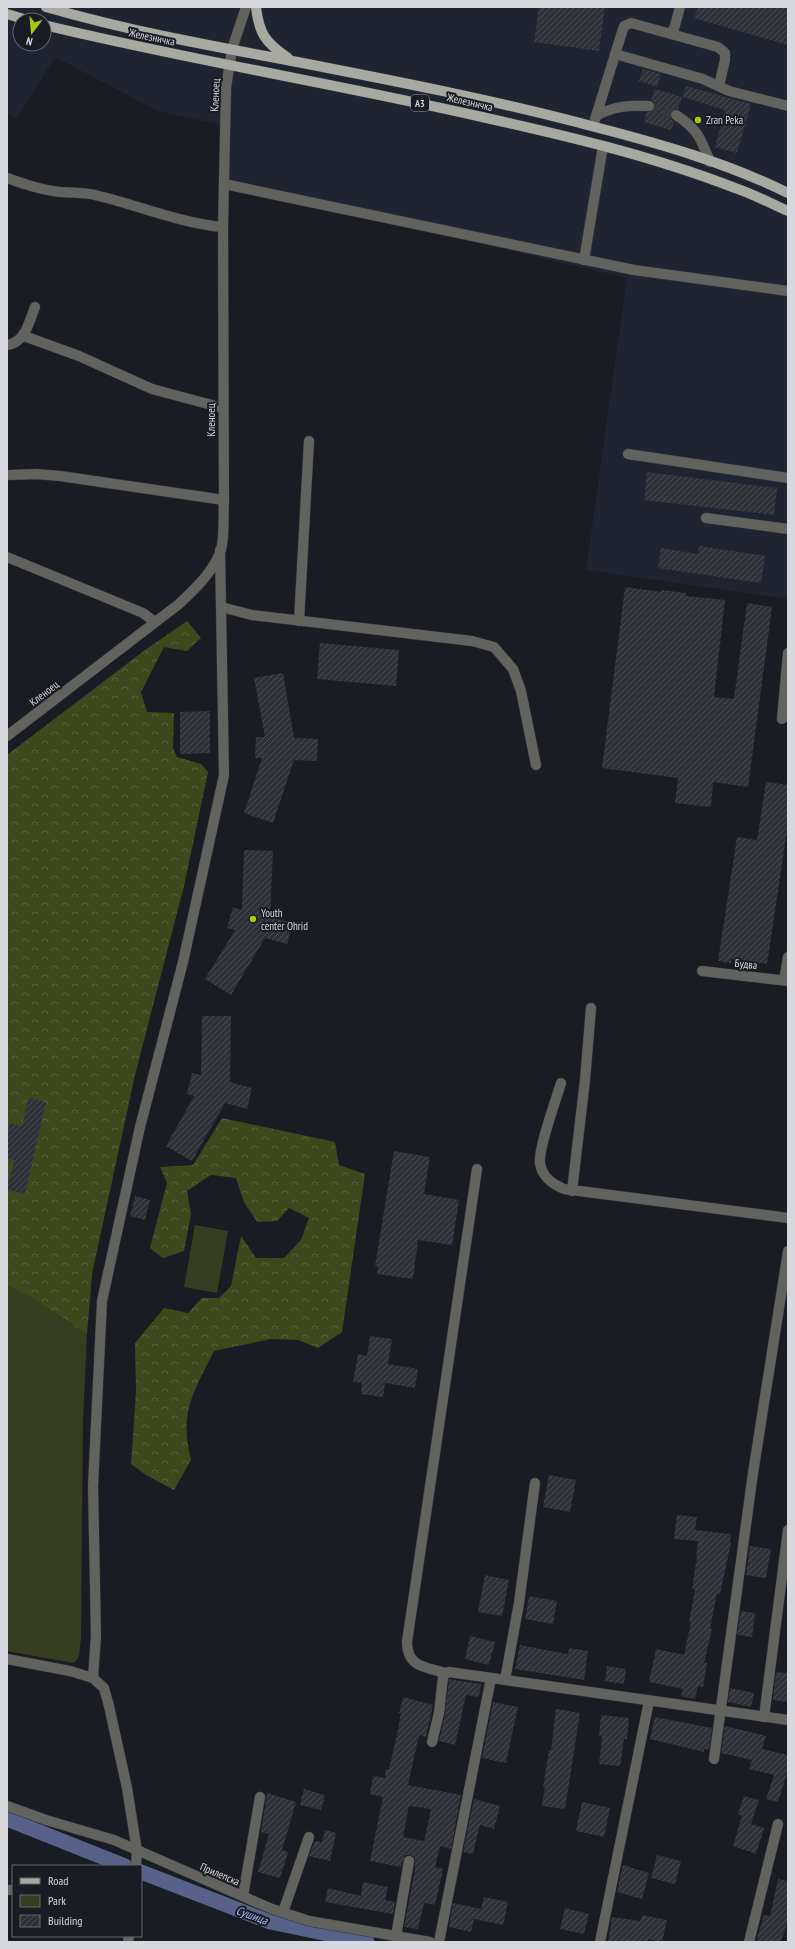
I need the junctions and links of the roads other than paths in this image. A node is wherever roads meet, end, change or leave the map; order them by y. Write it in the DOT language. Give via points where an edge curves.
graph roads {
  1 [pos="46,7"];
  2 [pos="246,7"];
  3 [pos="256,7"];
  4 [pos="680,7"];
  5 [pos="52,27"];
  6 [pos="670,33"];
  7 [pos="232,49"];
  8 [pos="615,54"];
  9 [pos="291,61"];
  10 [pos="229,65"];
  11 [pos="719,86"];
  12 [pos="649,106"];
  13 [pos="788,106"];
  14 [pos="676,115"];
  15 [pos="595,121"];
  16 [pos="603,146"];
  17 [pos="710,162"];
  18 [pos="7,178"];
  19 [pos="224,184"];
  20 [pos="788,193"];
  21 [pos="788,211"];
  22 [pos="223,227"];
  23 [pos="584,260"];
  24 [pos="788,291"];
  25 [pos="36,307"];
  26 [pos="24,336"];
  27 [pos="7,345"];
  28 [pos="223,408"];
  29 [pos="309,441"];
  30 [pos="628,454"];
  31 [pos="10,475"];
  32 [pos="788,478"];
  33 [pos="224,500"];
  34 [pos="706,518"];
  35 [pos="788,529"];
  36 [pos="220,550"];
  37 [pos="7,557"];
  38 [pos="222,607"];
  39 [pos="299,621"];
  40 [pos="155,622"];
  41 [pos="788,653"];
  42 [pos="782,719"];
  43 [pos="7,736"];
  44 [pos="536,765"];
  45 [pos="788,957"];
  46 [pos="702,971"];
  47 [pos="786,980"];
  48 [pos="591,1008"];
  49 [pos="560,1083"];
  50 [pos="477,1169"];
  51 [pos="568,1190"];
  52 [pos="788,1218"];
  53 [pos="788,1251"];
  54 [pos="535,1483"];
  55 [pos="788,1530"];
  56 [pos="7,1659"];
  57 [pos="446,1673"];
  58 [pos="93,1678"];
  59 [pos="491,1678"];
  60 [pos="505,1680"];
  61 [pos="649,1701"];
  62 [pos="720,1710"];
  63 [pos="764,1717"];
  64 [pos="788,1720"];
  65 [pos="432,1742"];
  66 [pos="714,1759"];
  67 [pos="260,1797"];
  68 [pos="7,1806"];
  69 [pos="778,1824"];
  70 [pos="309,1837"];
  71 [pos="137,1851"];
  72 [pos="409,1861"];
  73 [pos="136,1865"];
  74 [pos="243,1896"];
  75 [pos="282,1912"];
  76 [pos="396,1936"];
  77 [pos="430,1942"];
  78 [pos="439,1942"];
  79 [pos="600,1942"];
  80 [pos="749,1942"];
  1 -- 7 [label="main road, Железничка / A3" via="146,33"];
  2 -- 7 [label="street, Кленоец"];
  3 -- 9 [label="main road" via="258,22 265,40"];
  4 -- 6 [label="street" via="674,29"];
  5 -- 10 [label="main road, Железничка / A3"];
  6 -- 8 [label="street" via="631,23 624,26"];
  6 -- 11 [label="street" via="718,47 725,53"];
  7 -- 9 [label="main road, Железничка / A3"];
  7 -- 10 [label="street, Кленоец"];
  8 -- 11 [label="street"];
  8 -- 15 [label="street"];
  9 -- 15 [label="main road, Железничка / A3"];
  10 -- 16 [label="main road, Железничка / A3" via="378,94"];
  10 -- 19 [label="street, Кленоец" via="226,88"];
  11 -- 13 [label="street" via="729,91"];
  12 -- 15 [label="street" via="627,105 605,111"];
  14 -- 17 [label="street" via="700,136"];
  15 -- 17 [label="main road, Железничка / A3"];
  16 -- 21 [label="main road, Железничка / A3" via="735,188"];
  16 -- 23 [label="street"];
  17 -- 20 [label="main road, Железничка / A3"];
  18 -- 22 [label="street" via="40,189 82,192 180,219"];
  19 -- 22 [label="street, Кленоец"];
  19 -- 23 [label="street"];
  22 -- 28 [label="street, Кленоец"];
  23 -- 24 [label="street" via="634,270"];
  25 -- 26 [label="street"];
  26 -- 27 [label="street"];
  26 -- 28 [label="street" via="79,356 152,389"];
  28 -- 33 [label="street, Кленоец"];
  29 -- 39 [label="street"];
  30 -- 32 [label="street"];
  31 -- 33 [label="street" via="60,476"];
  33 -- 36 [label="street, Кленоец"];
  34 -- 35 [label="street"];
  36 -- 38 [label="street"];
  36 -- 40 [label="street, Кленоец" via="194,590"];
  37 -- 40 [label="street" via="143,613"];
  38 -- 39 [label="street" via="252,616"];
  38 -- 58 [label="street" via="224,775 183,962 140,1127 102,1301 93,1486 96,1636"];
  39 -- 44 [label="street" via="472,641 494,647 513,669 521,691"];
  40 -- 43 [label="street, Кленоец"];
  41 -- 42 [label="street"];
  45 -- 47 [label="street"];
  46 -- 47 [label="street, Будва"];
  48 -- 51 [label="street" via="585,1080"];
  49 -- 51 [label="street" via="540,1162 544,1176 553,1185"];
  50 -- 57 [label="street" via="407,1642 407,1652 415,1664"];
  51 -- 52 [label="street"];
  53 -- 62 [label="street" via="753,1473"];
  54 -- 60 [label="street" via="519,1603"];
  55 -- 63 [label="street"];
  56 -- 58 [label="street"];
  57 -- 59 [label="street"];
  57 -- 65 [label="street" via="443,1677 439,1713"];
  58 -- 71 [label="street" via="104,1688 109,1706"];
  59 -- 60 [label="street"];
  59 -- 78 [label="street"];
  60 -- 61 [label="street"];
  61 -- 62 [label="street"];
  61 -- 79 [label="street"];
  62 -- 63 [label="street"];
  62 -- 66 [label="street"];
  63 -- 64 [label="street"];
  67 -- 74 [label="street"];
  68 -- 71 [label="street, Прилепска" via="114,1840"];
  69 -- 80 [label="street"];
  70 -- 75 [label="street"];
  71 -- 73 [label="street"];
  71 -- 74 [label="street, Прилепска"];
  72 -- 76 [label="street"];
  74 -- 75 [label="street, Прилепска"];
  75 -- 76 [label="street, Прилепска" via="309,1921"];
  76 -- 77 [label="street, Прилепска"];
}
